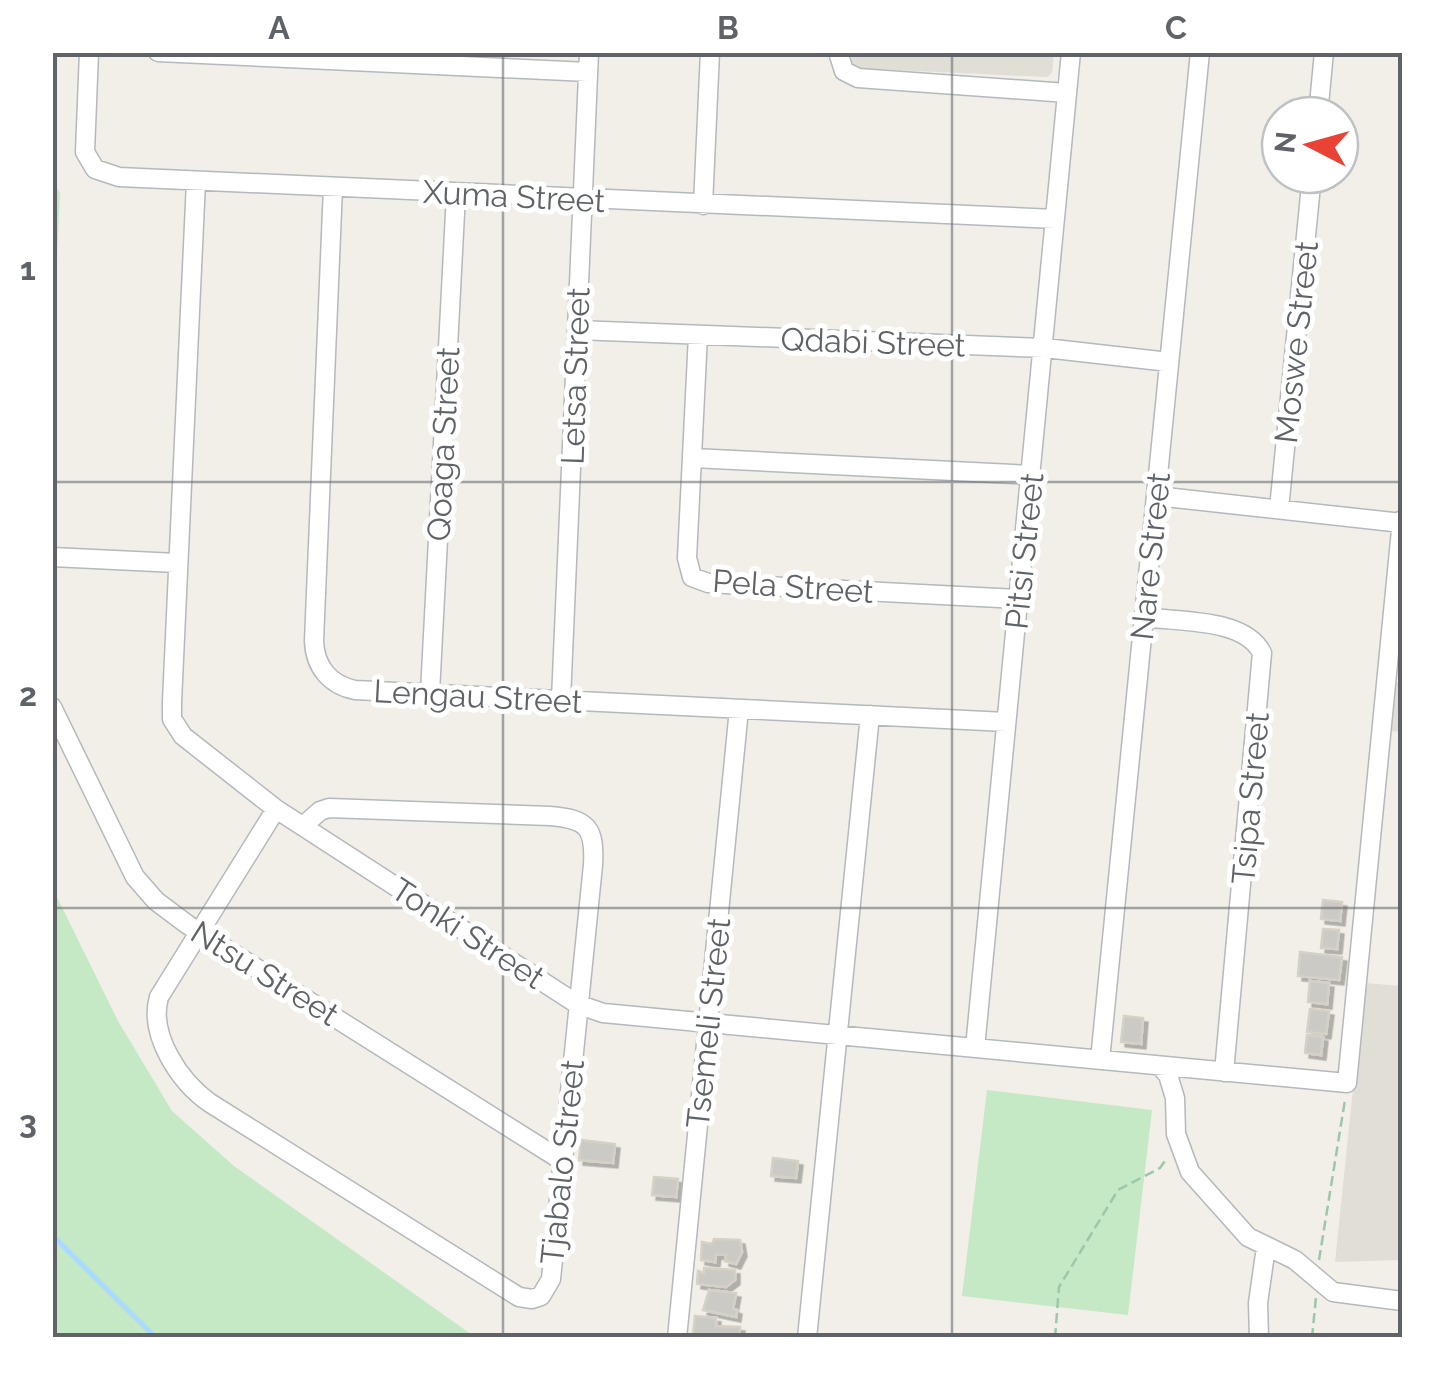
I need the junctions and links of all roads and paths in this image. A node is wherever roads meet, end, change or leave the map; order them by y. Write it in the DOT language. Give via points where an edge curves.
graph roads {
  1 [pos="89,52"];
  2 [pos="158,52"];
  3 [pos="589,52"];
  4 [pos="710,52"];
  5 [pos="838,52"];
  6 [pos="1071,52"];
  7 [pos="1200,52"];
  8 [pos="1324,52"];
  9 [pos="217,54"];
  10 [pos="341,57"];
  11 [pos="463,59"];
  12 [pos="588,72"];
  13 [pos="1067,93"];
  14 [pos="1320,95"];
  15 [pos="196,181"];
  16 [pos="333,187"];
  17 [pos="456,194"];
  18 [pos="1310,195"];
  19 [pos="582,199"];
  20 [pos="704,204"];
  21 [pos="1055,219"];
  22 [pos="577,330"];
  23 [pos="698,334"];
  24 [pos="1045,348"];
  25 [pos="1169,362"];
  26 [pos="692,458"];
  27 [pos="1031,474"];
  28 [pos="1156,496"];
  29 [pos="1279,509"];
  30 [pos="1402,521"];
  31 [pos="52,557"];
  32 [pos="177,563"];
  33 [pos="1019,599"];
  34 [pos="1144,617"];
  35 [pos="430,694"];
  36 [pos="561,700"];
  37 [pos="52,707"];
  38 [pos="740,709"];
  39 [pos="870,715"];
  40 [pos="1006,722"];
  41 [pos="276,808"];
  42 [pos="303,826"];
  43 [pos="199,932"];
  44 [pos="578,1004"];
  45 [pos="708,1024"];
  46 [pos="838,1036"];
  47 [pos="974,1048"];
  48 [pos="1100,1060"];
  49 [pos="1160,1066"];
  50 [pos="1224,1072"];
  51 [pos="1347,1083"];
  52 [pos="1180,1142"];
  53 [pos="562,1160"];
  54 [pos="1266,1247"];
  55 [pos="1318,1279"];
  56 [pos="1402,1301"];
  57 [pos="677,1338"];
  58 [pos="808,1338"];
  59 [pos="1055,1338"];
  60 [pos="1259,1338"];
  61 [pos="1312,1338"];
  1 -- 15 [label="street, Xuma Street" via="84,144 92,166 119,178"];
  2 -- 9 [label="street"];
  3 -- 12 [label="street, Letsa Street"];
  4 -- 20 [label="street"];
  5 -- 13 [label="street" via="844,71 858,78"];
  6 -- 13 [label="street, Pitsi Street"];
  7 -- 25 [label="street, Nare Street"];
  8 -- 14 [label="street"];
  9 -- 10 [label="street"];
  10 -- 11 [label="street"];
  11 -- 12 [label="street"];
  12 -- 19 [label="street, Letsa Street"];
  13 -- 21 [label="street, Pitsi Street"];
  15 -- 16 [label="street, Xuma Street"];
  15 -- 32 [label="street, Tonki Street"];
  16 -- 17 [label="street, Xuma Street"];
  16 -- 35 [label="street, Lengau Street" via="315,654 344,688"];
  17 -- 19 [label="street, Xuma Street"];
  17 -- 35 [label="street, Qoaga Street"];
  18 -- 29 [label="street, Moswe Street"];
  19 -- 20 [label="street, Xuma Street"];
  19 -- 22 [label="street, Letsa Street"];
  20 -- 21 [label="street, Xuma Street"];
  21 -- 24 [label="street, Pitsi Street"];
  22 -- 23 [label="street, Qdabi Street"];
  22 -- 36 [label="street, Letsa Street"];
  23 -- 24 [label="street, Qdabi Street"];
  23 -- 26 [label="street, Pela Street"];
  24 -- 25 [label="street, Qdabi Street"];
  24 -- 27 [label="street, Pitsi Street"];
  25 -- 28 [label="street, Nare Street"];
  26 -- 27 [label="street"];
  26 -- 33 [label="street, Pela Street" via="687,568 697,580"];
  27 -- 33 [label="street, Pitsi Street"];
  28 -- 29 [label="street"];
  28 -- 34 [label="street, Nare Street"];
  29 -- 30 [label="street"];
  30 -- 51 [label="street"];
  31 -- 32 [label="street"];
  32 -- 41 [label="street, Tonki Street" via="172,718 191,742"];
  33 -- 40 [label="street, Pitsi Street"];
  34 -- 48 [label="street, Nare Street"];
  34 -- 50 [label="street, Tsipa Street" via="1238,630 1262,654"];
  35 -- 36 [label="street, Lengau Street"];
  36 -- 38 [label="street, Lengau Street"];
  37 -- 43 [label="street, Ntsu Street" via="135,878"];
  38 -- 39 [label="street, Lengau Street"];
  38 -- 45 [label="street, Tsemeli Street"];
  39 -- 40 [label="street, Lengau Street"];
  39 -- 46 [label="street"];
  40 -- 47 [label="street, Pitsi Street"];
  41 -- 42 [label="street, Tonki Street"];
  41 -- 43 [label="street, Tjabalo Street"];
  42 -- 44 [label="street, Tonki Street"];
  42 -- 44 [label="street, Tjabalo Street" via="329,808 581,821 590,830 594,854"];
  43 -- 53 [label="street, Ntsu Street"];
  43 -- 53 [label="street, Tjabalo Street" via="156,1004 160,1034 184,1078 210,1103 523,1298 540,1296 550,1284"];
  44 -- 45 [label="street, Tonki Street" via="603,1014"];
  44 -- 53 [label="street, Tjabalo Street"];
  45 -- 46 [label="street, Tonki Street"];
  45 -- 57 [label="street, Tsemeli Street"];
  46 -- 47 [label="street, Tonki Street"];
  46 -- 58 [label="street"];
  47 -- 48 [label="street, Tonki Street"];
  48 -- 49 [label="street, Tonki Street"];
  49 -- 50 [label="street, Tonki Street"];
  49 -- 52 [label="street" via="1175,1098"];
  50 -- 51 [label="street, Tonki Street"];
  51 -- 55 [label="path"];
  52 -- 54 [label="street" via="1190,1172 1248,1237"];
  52 -- 59 [label="path" via="1160,1168 1118,1190 1059,1287"];
  54 -- 55 [label="street"];
  54 -- 60 [label="street"];
  55 -- 56 [label="street" via="1333,1292"];
  55 -- 61 [label="path"];
}
